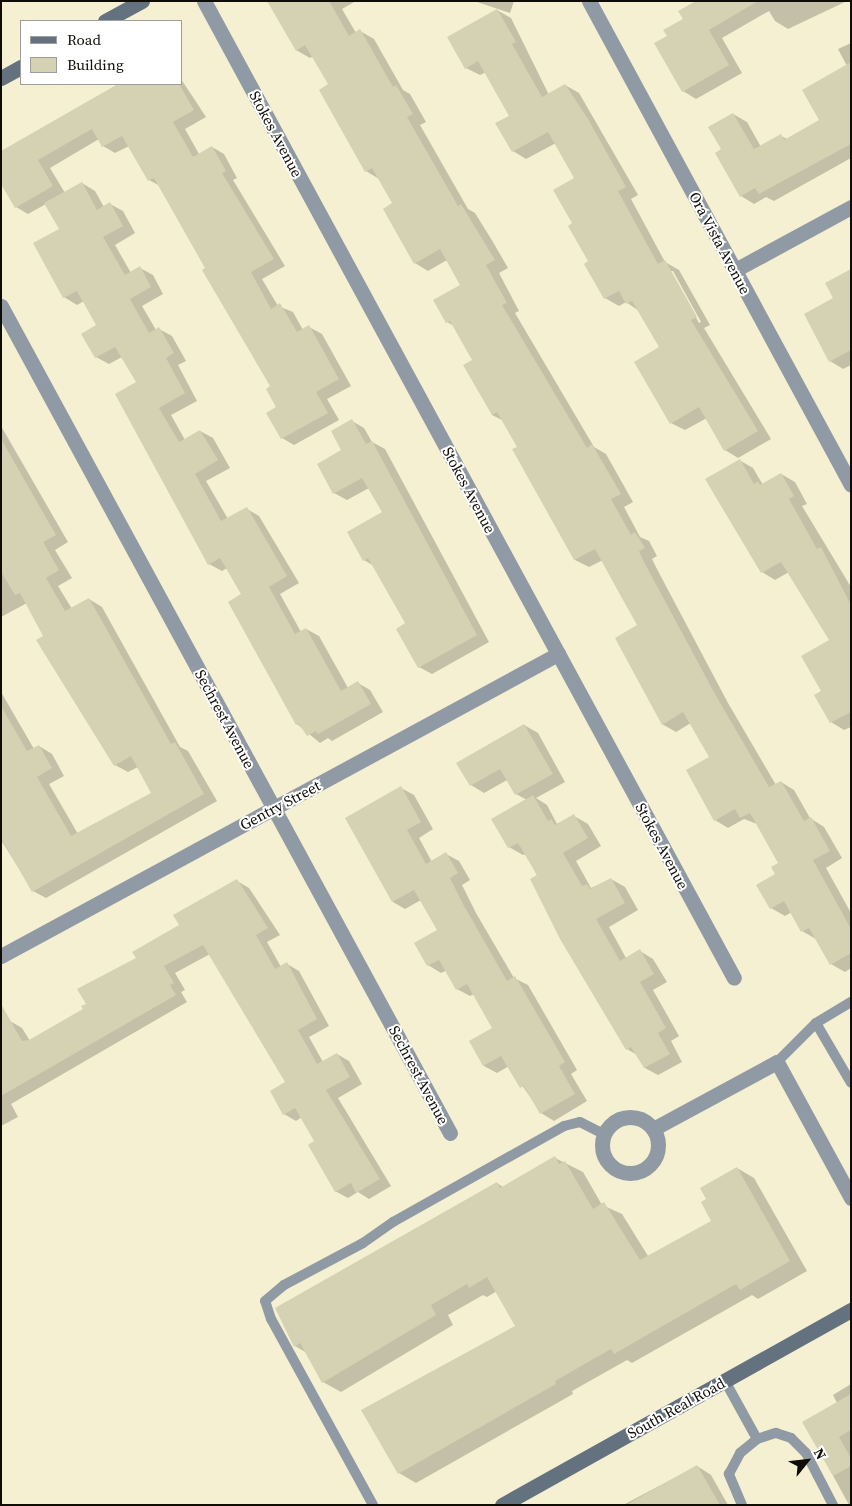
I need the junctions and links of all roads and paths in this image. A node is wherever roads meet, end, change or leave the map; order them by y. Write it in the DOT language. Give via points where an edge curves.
graph roads {
  1 [pos="142,1"];
  2 [pos="204,1"];
  3 [pos="589,1"];
  4 [pos="107,20"];
  5 [pos="20,68"];
  6 [pos="1,78"];
  7 [pos="851,207"];
  8 [pos="735,270"];
  9 [pos="1,306"];
  10 [pos="851,485"];
  11 [pos="558,654"];
  12 [pos="274,808"];
  13 [pos="1,956"];
  14 [pos="734,978"];
  15 [pos="851,1002"];
  16 [pos="816,1023"];
  17 [pos="777,1062"];
  18 [pos="851,1083"];
  19 [pos="654,1129"];
  20 [pos="450,1133"];
  21 [pos="604,1134"];
  22 [pos="851,1198"];
  23 [pos="851,1310"];
  24 [pos="725,1381"];
  25 [pos="757,1439"];
  26 [pos="372,1505"];
  27 [pos="502,1505"];
  28 [pos="742,1505"];
  29 [pos="833,1505"];
  1 -- 4 [label="street"];
  2 -- 11 [label="street, Stokes Avenue"];
  3 -- 8 [label="street, Ora Vista Avenue"];
  5 -- 6 [label="street"];
  7 -- 8 [label="street"];
  8 -- 10 [label="street, Ora Vista Avenue"];
  9 -- 12 [label="street, Sechrest Avenue"];
  11 -- 12 [label="street, Gentry Street"];
  11 -- 14 [label="street, Stokes Avenue"];
  12 -- 13 [label="street, Gentry Street"];
  12 -- 20 [label="street, Sechrest Avenue"];
  15 -- 16 [label="lane"];
  16 -- 17 [label="lane"];
  16 -- 18 [label="lane"];
  17 -- 19 [label="street"];
  17 -- 22 [label="street"];
  19 -- 21 [label="street" via="646,1121 625,1117 614,1121"];
  19 -- 21 [label="street" via="658,1140 655,1156 645,1169 635,1173 614,1168 606,1160 601,1150"];
  21 -- 26 [label="lane" via="580,1122 564,1126 284,1285 265,1302"];
  23 -- 24 [label="street, South Real Road"];
  24 -- 25 [label="lane"];
  24 -- 27 [label="street, South Real Road"];
  25 -- 28 [label="lane" via="740,1453 729,1474"];
  25 -- 29 [label="lane" via="776,1433 791,1438 806,1453"];
}
